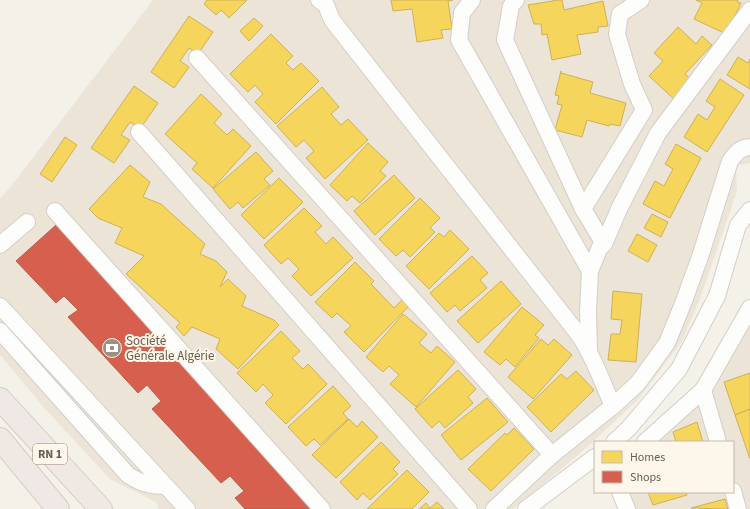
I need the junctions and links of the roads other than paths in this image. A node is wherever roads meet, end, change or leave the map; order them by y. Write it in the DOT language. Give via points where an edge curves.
graph roads {
  1 [pos="472,0"];
  2 [pos="516,0"];
  3 [pos="641,0"];
  4 [pos="325,2"];
  5 [pos="750,10"];
  6 [pos="197,58"];
  7 [pos="139,132"];
  8 [pos="750,147"];
  9 [pos="583,209"];
  10 [pos="750,210"];
  11 [pos="55,211"];
  12 [pos="27,222"];
  13 [pos="604,244"];
  14 [pos="0,245"];
  15 [pos="590,271"];
  16 [pos="0,306"];
  17 [pos="750,308"];
  18 [pos="0,331"];
  19 [pos="589,350"];
  20 [pos="703,390"];
  21 [pos="0,399"];
  22 [pos="613,406"];
  23 [pos="0,439"];
  24 [pos="615,441"];
  25 [pos="646,441"];
  26 [pos="718,441"];
  27 [pos="552,455"];
  28 [pos="594,458"];
  29 [pos="165,486"];
  30 [pos="620,493"];
  31 [pos="734,493"];
  32 [pos="102,508"];
  33 [pos="58,509"];
  34 [pos="187,509"];
  35 [pos="322,509"];
  36 [pos="469,509"];
  37 [pos="494,509"];
  38 [pos="526,509"];
  39 [pos="627,509"];
  40 [pos="738,509"];
  1 -- 15 [label="street" via="462,12 459,40"];
  2 -- 9 [label="street" via="511,6 505,40"];
  3 -- 9 [label="street" via="620,14 617,34 632,84 644,110"];
  4 -- 19 [label="street" via="332,20"];
  5 -- 13 [label="street" via="658,133 620,206"];
  6 -- 27 [label="street"];
  7 -- 36 [label="street"];
  8 -- 22 [label="street" via="743,148 730,161 684,301 666,343 638,383"];
  9 -- 13 [label="street"];
  10 -- 24 [label="street" via="738,225 717,296 679,369"];
  11 -- 35 [label="street"];
  12 -- 14 [label="street"];
  13 -- 15 [label="street" via="600,247"];
  15 -- 19 [label="street"];
  16 -- 29 [label="street"];
  17 -- 20 [label="street"];
  18 -- 29 [label="street" via="128,475 142,483"];
  19 -- 22 [label="street"];
  20 -- 25 [label="street"];
  20 -- 26 [label="street"];
  21 -- 32 [label="highway, RN 1"];
  22 -- 27 [label="street"];
  23 -- 33 [label="highway, RN 1"];
  27 -- 37 [label="street"];
  28 -- 38 [label="street"];
  29 -- 34 [label="street"];
  30 -- 39 [label="street"];
  31 -- 40 [label="street"];
}
